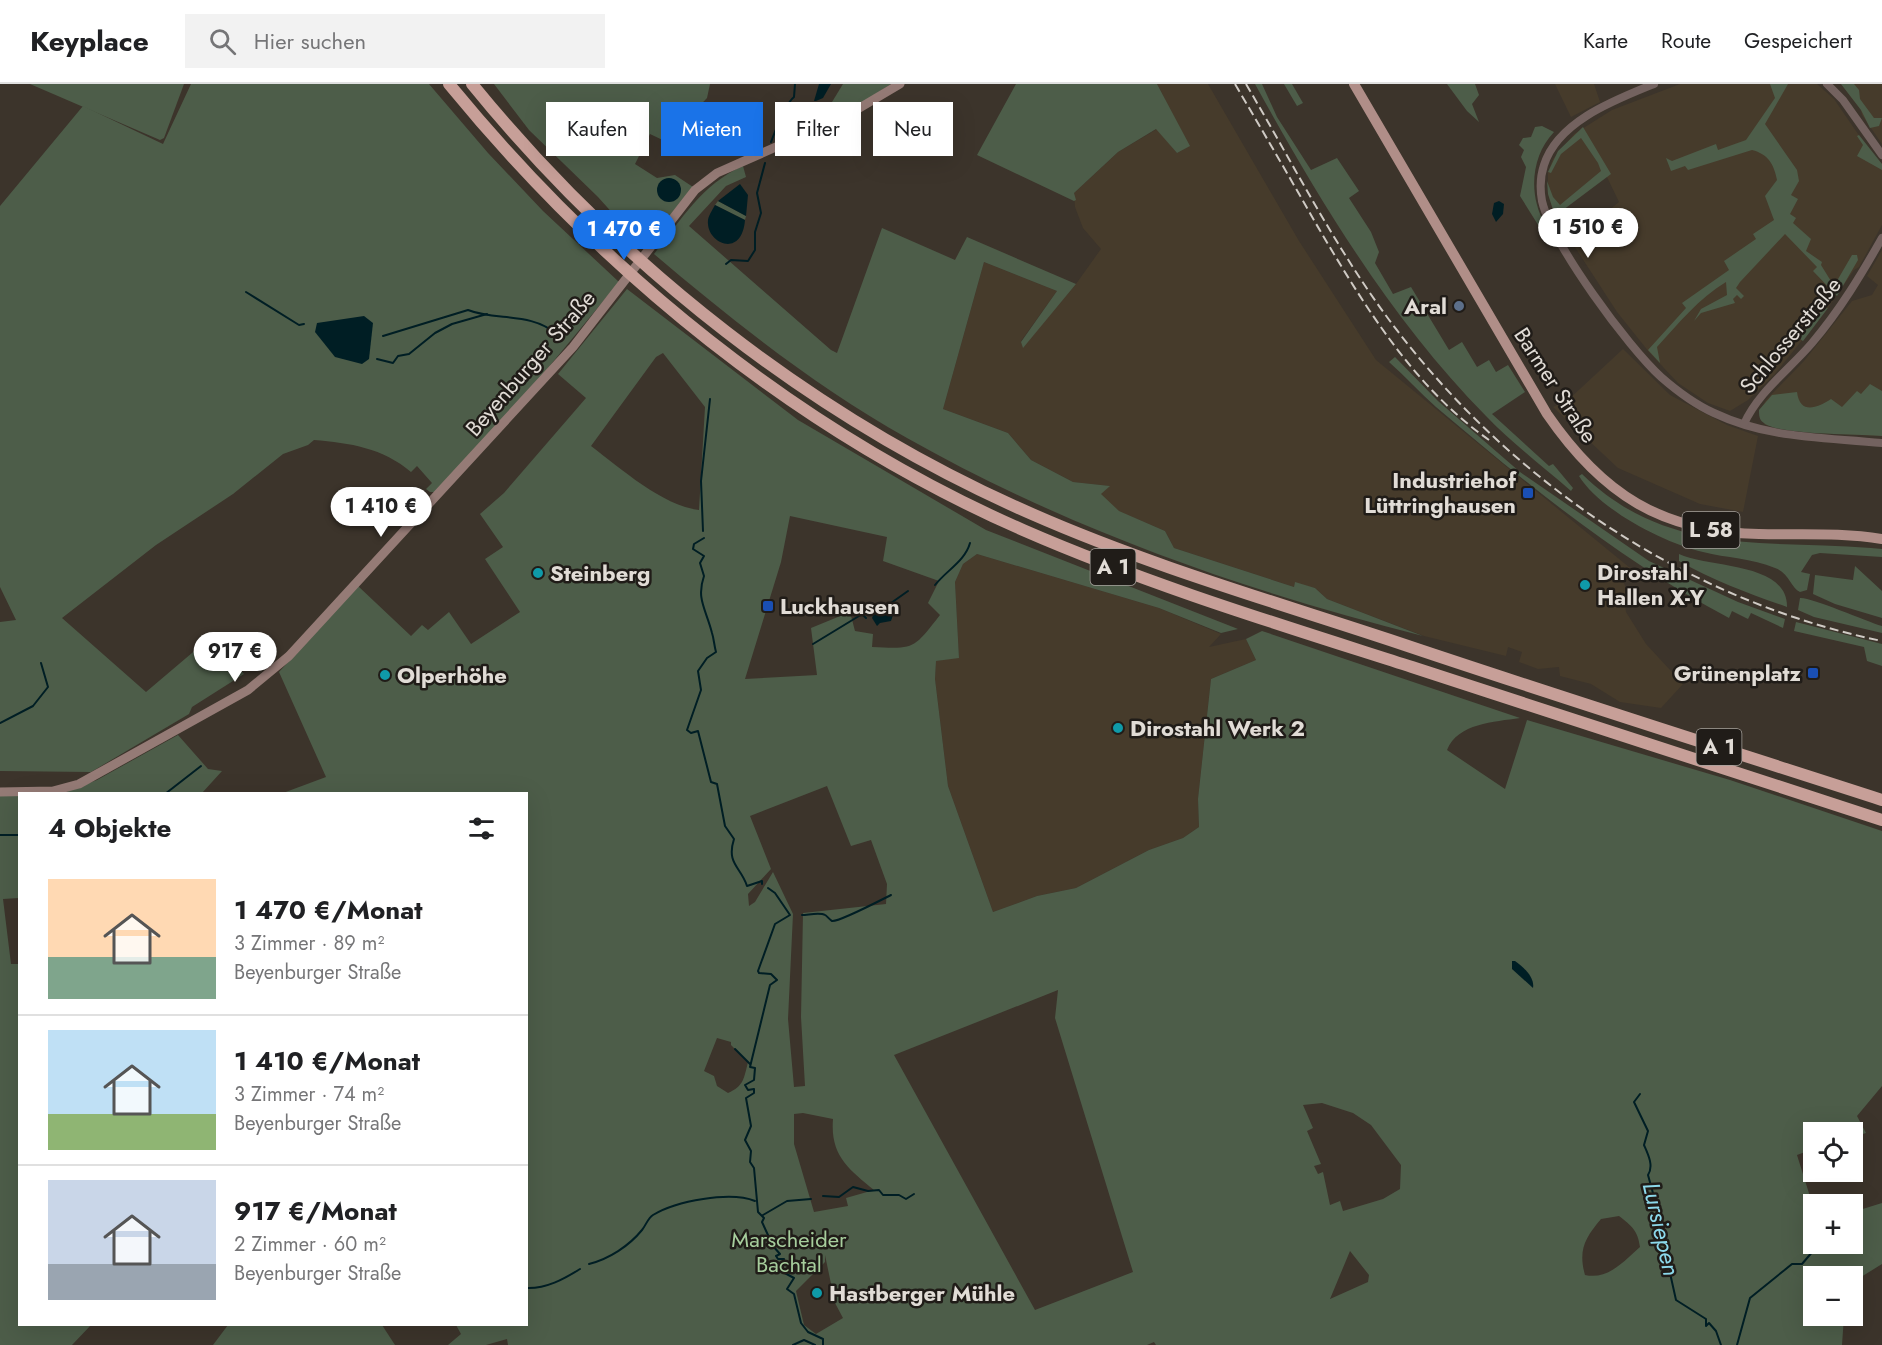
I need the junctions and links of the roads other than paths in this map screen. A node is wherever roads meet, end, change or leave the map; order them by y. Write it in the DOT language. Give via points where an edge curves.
graph roads {
  1 [pos="449,84"];
  2 [pos="472,84"];
  3 [pos="900,84"];
  4 [pos="1354,84"];
  5 [pos="1653,84"];
  6 [pos="1827,84"];
  7 [pos="1882,155"];
  8 [pos="1882,238"];
  9 [pos="1744,424"];
  10 [pos="1882,443"];
  11 [pos="1882,530"];
  12 [pos="1870,537"];
  13 [pos="1882,539"];
  14 [pos="0,792"];
  15 [pos="1882,800"];
  16 [pos="1882,820"];
  1 -- 16 [label="highway, A 1" via="526,174 650,292 796,403 965,502 1078,554 1245,614"];
  2 -- 15 [label="highway, A 1" via="540,162 662,278 802,385 941,469 1026,512 1203,580"];
  3 -- 14 [label="main road, Beyenburger Straße" via="846,117 721,171 695,190 573,347 276,669 243,694 86,781 53,791"];
  4 -- 12 [label="main road, Barmer Straße / L 58" via="1547,414 1573,451 1600,478 1653,513 1704,529"];
  5 -- 9 [label="street" via="1600,108 1561,137 1543,166 1542,201 1554,229 1585,279 1646,362 1697,404"];
  6 -- 7 [label="street"];
  8 -- 9 [label="street, Schlosserstraße" via="1833,316 1751,408"];
  9 -- 10 [label="street" via="1778,435"];
  11 -- 12 [label="main road"];
  12 -- 13 [label="main road, Barmer Straße / L 58"];
}
